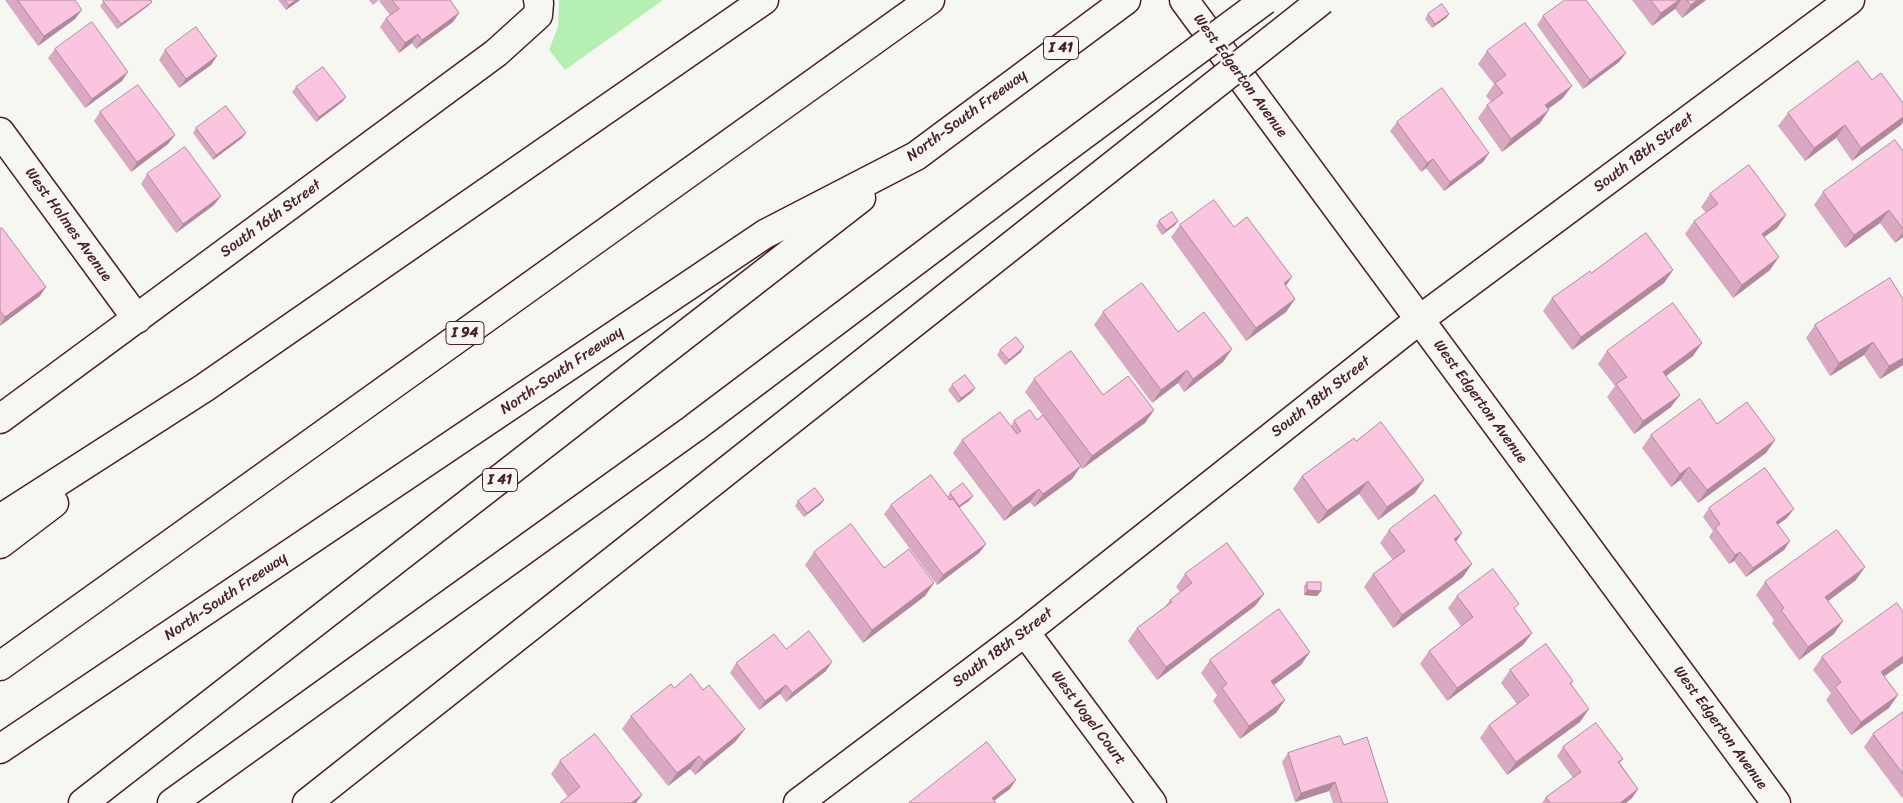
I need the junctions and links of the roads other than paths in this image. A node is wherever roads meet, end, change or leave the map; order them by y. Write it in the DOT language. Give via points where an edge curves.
graph roads {
  1 [pos="764,0"];
  2 [pos="930,0"];
  3 [pos="1126,0"];
  4 [pos="1184,0"];
  5 [pos="1265,0"];
  6 [pos="1322,0"];
  7 [pos="1850,0"];
  8 [pos="538,7"];
  9 [pos="0,132"];
  10 [pos="916,156"];
  11 [pos="137,318"];
  12 [pos="1419,320"];
  13 [pos="204,388"];
  14 [pos="0,419"];
  15 [pos="0,519"];
  16 [pos="0,544"];
  17 [pos="1025,632"];
  18 [pos="0,666"];
  19 [pos="0,749"];
  20 [pos="83,803"];
  21 [pos="172,803"];
  22 [pos="307,803"];
  23 [pos="798,803"];
  24 [pos="1152,803"];
  25 [pos="1776,803"];
  1 -- 13 [label="main road"];
  2 -- 18 [label="main road, I 94"];
  3 -- 10 [label="main road, North-South Freeway / I 41"];
  4 -- 12 [label="main road, West Edgerton Avenue"];
  5 -- 21 [label="main road, bridge" via="694,428"];
  6 -- 22 [label="main road, bridge"];
  7 -- 12 [label="main road, South 18th Street"];
  8 -- 11 [label="main road, South 16th Street" via="496,54"];
  9 -- 11 [label="main road, West Holmes Avenue"];
  10 -- 19 [label="main road, North-South Freeway" via="765,234"];
  10 -- 20 [label="main road, I 41"];
  11 -- 14 [label="main road, South 16th Street"];
  12 -- 17 [label="main road, South 18th Street"];
  12 -- 25 [label="main road, West Edgerton Avenue"];
  13 -- 15 [label="main road"];
  13 -- 16 [label="main road"];
  17 -- 23 [label="main road, South 18th Street"];
  17 -- 24 [label="main road, West Vogel Court"];
}
